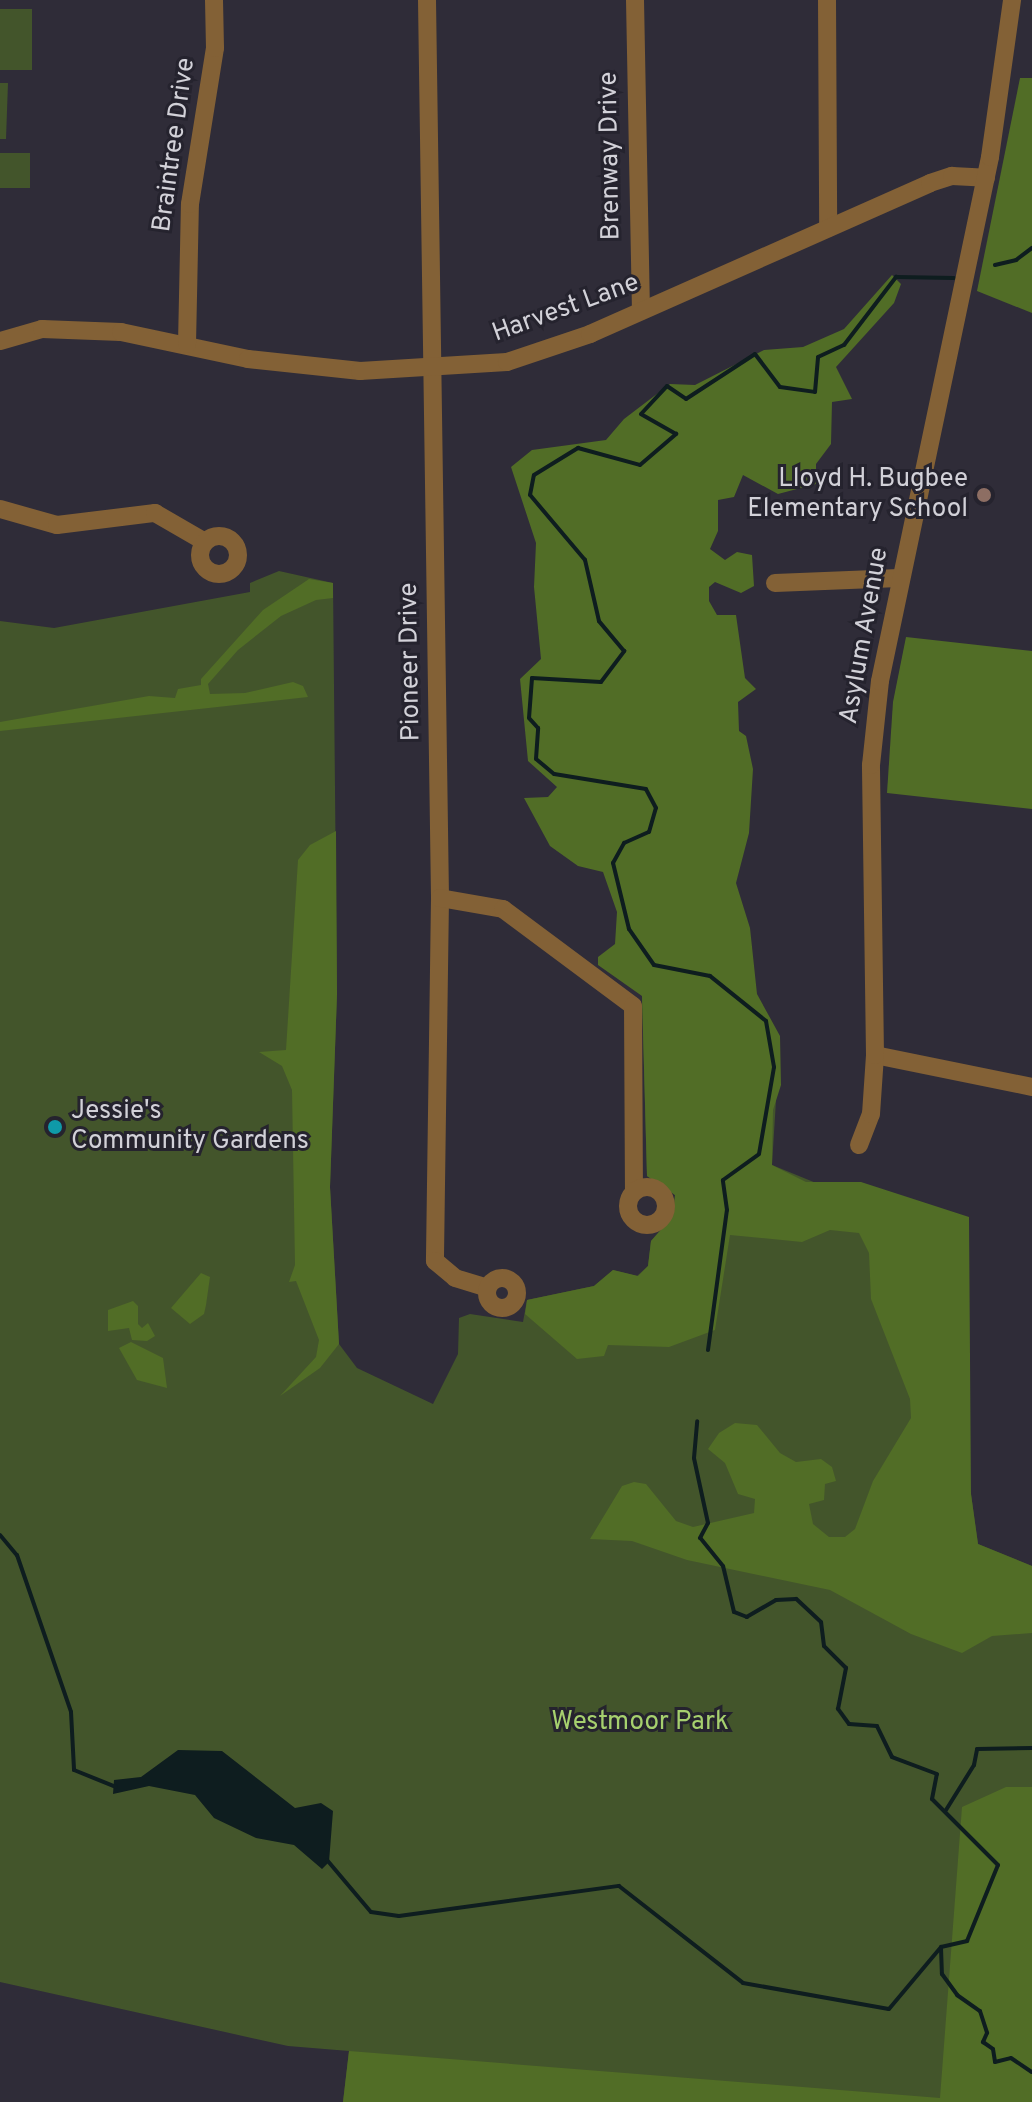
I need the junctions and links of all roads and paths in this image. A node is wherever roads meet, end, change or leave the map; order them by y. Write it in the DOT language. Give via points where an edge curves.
graph roads {
  1 [pos="214,0"];
  2 [pos="427,0"];
  3 [pos="635,0"];
  4 [pos="827,0"];
  5 [pos="1012,0"];
  6 [pos="986,178"];
  7 [pos="828,228"];
  8 [pos="641,311"];
  9 [pos="0,341"];
  10 [pos="187,344"];
  11 [pos="433,370"];
  12 [pos="0,509"];
  13 [pos="205,542"];
  14 [pos="899,578"];
  15 [pos="775,583"];
  16 [pos="440,898"];
  17 [pos="875,1055"];
  18 [pos="1032,1087"];
  19 [pos="859,1145"];
  20 [pos="634,1192"];
  21 [pos="488,1288"];
  1 -- 10 [label="street, Braintree Drive" via="215,48 190,204"];
  2 -- 11 [label="street, Pioneer Drive"];
  3 -- 8 [label="street, Brenway Drive"];
  4 -- 7 [label="street"];
  5 -- 6 [label="street, Asylum Avenue"];
  6 -- 7 [label="street, Harvest Lane" via="945,178"];
  6 -- 14 [label="street, Asylum Avenue"];
  7 -- 8 [label="street, Harvest Lane"];
  8 -- 11 [label="street, Harvest Lane" via="507,362"];
  9 -- 10 [label="street, Harvest Lane" via="42,329 89,329"];
  10 -- 11 [label="street, Harvest Lane" via="295,366"];
  11 -- 16 [label="street, Pioneer Drive"];
  12 -- 13 [label="street" via="57,525 155,513"];
  14 -- 15 [label="street"];
  14 -- 17 [label="street, Asylum Avenue" via="871,765"];
  16 -- 20 [label="street" via="503,909 633,1006"];
  16 -- 21 [label="street, Pioneer Drive" via="435,1261 442,1272"];
  17 -- 18 [label="street"];
  17 -- 19 [label="street, Asylum Avenue" via="871,1114"];
}
